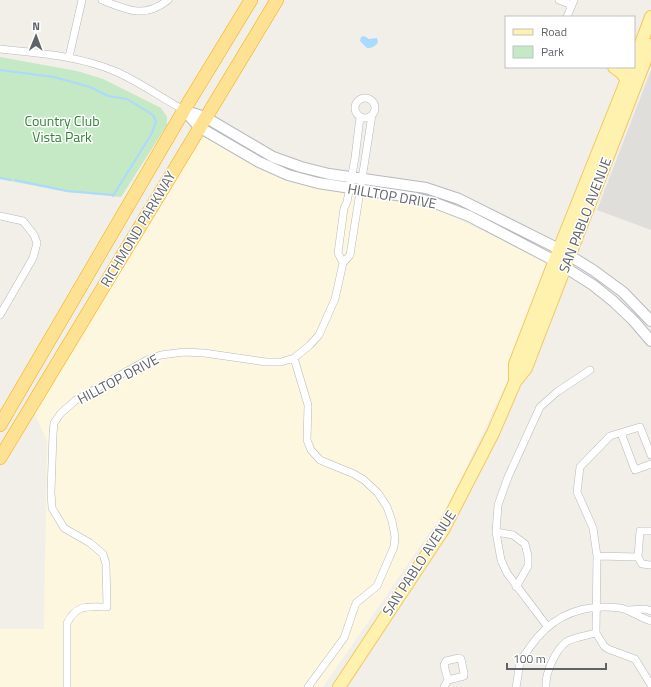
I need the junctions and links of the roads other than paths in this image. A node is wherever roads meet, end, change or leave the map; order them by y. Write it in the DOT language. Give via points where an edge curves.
graph roads {
  1 [pos="82,0"];
  2 [pos="102,0"];
  3 [pos="168,0"];
  4 [pos="251,0"];
  5 [pos="277,0"];
  6 [pos="559,0"];
  7 [pos="573,3"];
  8 [pos="568,16"];
  9 [pos="651,17"];
  10 [pos="642,46"];
  11 [pos="0,49"];
  12 [pos="69,58"];
  13 [pos="635,60"];
  14 [pos="635,64"];
  15 [pos="615,68"];
  16 [pos="632,68"];
  17 [pos="634,68"];
  18 [pos="627,80"];
  19 [pos="184,110"];
  20 [pos="372,115"];
  21 [pos="360,117"];
  22 [pos="202,122"];
  23 [pos="351,177"];
  24 [pos="363,178"];
  25 [pos="348,188"];
  26 [pos="361,190"];
  27 [pos="0,216"];
  28 [pos="564,252"];
  29 [pos="343,263"];
  30 [pos="560,264"];
  31 [pos="0,315"];
  32 [pos="651,321"];
  33 [pos="651,341"];
  34 [pos="294,358"];
  35 [pos="590,370"];
  36 [pos="0,425"];
  37 [pos="621,433"];
  38 [pos="651,455"];
  39 [pos="0,458"];
  40 [pos="651,464"];
  41 [pos="651,531"];
  42 [pos="496,532"];
  43 [pos="597,556"];
  44 [pos="638,557"];
  45 [pos="651,565"];
  46 [pos="516,587"];
  47 [pos="597,606"];
  48 [pos="629,610"];
  49 [pos="651,611"];
  50 [pos="651,621"];
  51 [pos="547,626"];
  52 [pos="596,633"];
  53 [pos="373,634"];
  54 [pos="448,680"];
  55 [pos="651,685"];
  56 [pos="67,687"];
  57 [pos="308,687"];
  58 [pos="330,687"];
  59 [pos="338,687"];
  60 [pos="444,687"];
  61 [pos="516,687"];
  62 [pos="546,687"];
  1 -- 12 [label="street"];
  2 -- 3 [label="street" via="133,12 152,9"];
  4 -- 19 [label="highway, RICHMOND PARKWAY"];
  5 -- 22 [label="highway, RICHMOND PARKWAY"];
  6 -- 7 [label="street"];
  7 -- 8 [label="street"];
  9 -- 10 [label="main road, SAN PABLO AVENUE"];
  10 -- 13 [label="main road, SAN PABLO AVENUE"];
  10 -- 14 [label="main road, SAN PABLO AVENUE"];
  11 -- 12 [label="street, HILLTOP DRIVE"];
  12 -- 19 [label="street, HILLTOP DRIVE" via="117,72"];
  15 -- 18 [label="main road"];
  16 -- 18 [label="main road, SAN PABLO AVENUE"];
  17 -- 28 [label="main road, SAN PABLO AVENUE"];
  18 -- 28 [label="main road, SAN PABLO AVENUE"];
  19 -- 22 [label="main road, HILLTOP DRIVE"];
  19 -- 36 [label="highway, RICHMOND PARKWAY"];
  20 -- 21 [label="street" via="368,118"];
  20 -- 21 [label="street" via="374,104 369,99 362,98 355,107"];
  20 -- 24 [label="street"];
  21 -- 23 [label="street"];
  22 -- 23 [label="main road, HILLTOP DRIVE" via="287,163"];
  22 -- 25 [label="main road, HILLTOP DRIVE" via="273,170"];
  22 -- 39 [label="highway, RICHMOND PARKWAY"];
  23 -- 24 [label="main road, HILLTOP DRIVE"];
  23 -- 25 [label="street"];
  24 -- 26 [label="street"];
  24 -- 28 [label="main road, HILLTOP DRIVE" via="447,194"];
  25 -- 26 [label="main road, HILLTOP DRIVE"];
  25 -- 29 [label="street" via="338,253"];
  26 -- 29 [label="street" via="350,255"];
  26 -- 30 [label="main road, HILLTOP DRIVE" via="416,198 452,209"];
  27 -- 31 [label="street" via="23,221 36,242 32,258"];
  28 -- 30 [label="main road, SAN PABLO AVENUE"];
  28 -- 32 [label="main road, HILLTOP DRIVE" via="606,278"];
  29 -- 34 [label="street, HILLTOP DRIVE" via="335,299 319,335"];
  30 -- 33 [label="main road, HILLTOP DRIVE" via="613,301"];
  30 -- 53 [label="main road, SAN PABLO AVENUE" via="515,364 515,382 493,433 443,530"];
  34 -- 56 [label="street, HILLTOP DRIVE" via="281,362 266,362 204,353 161,355 147,360 76,400 54,423 52,508 64,528 103,554 106,564 108,607 77,610 67,624"];
  34 -- 57 [label="street" via="308,405 307,440 311,450 320,460 354,474 376,490 387,507 394,537 394,547 377,586 356,603 344,638"];
  35 -- 42 [label="street" via="540,407 498,505"];
  37 -- 38 [label="street" via="640,427"];
  37 -- 40 [label="street" via="635,470"];
  37 -- 43 [label="street" via="610,436 580,467 578,492 593,528"];
  41 -- 44 [label="street" via="640,531"];
  42 -- 46 [label="street" via="501,560"];
  42 -- 46 [label="street" via="513,535 525,544 528,566"];
  43 -- 44 [label="street"];
  43 -- 47 [label="street"];
  44 -- 45 [label="street" via="642,564"];
  46 -- 51 [label="street"];
  47 -- 48 [label="street"];
  47 -- 51 [label="street" via="572,611"];
  47 -- 52 [label="street"];
  48 -- 49 [label="street"];
  48 -- 50 [label="street"];
  51 -- 61 [label="street" via="520,662"];
  52 -- 55 [label="street" via="608,649 635,659"];
  52 -- 62 [label="street" via="566,641 549,668"];
  53 -- 58 [label="main road, SAN PABLO AVENUE" via="359,646"];
  53 -- 59 [label="main road, SAN PABLO AVENUE"];
  54 -- 60 [label="street"];
}
